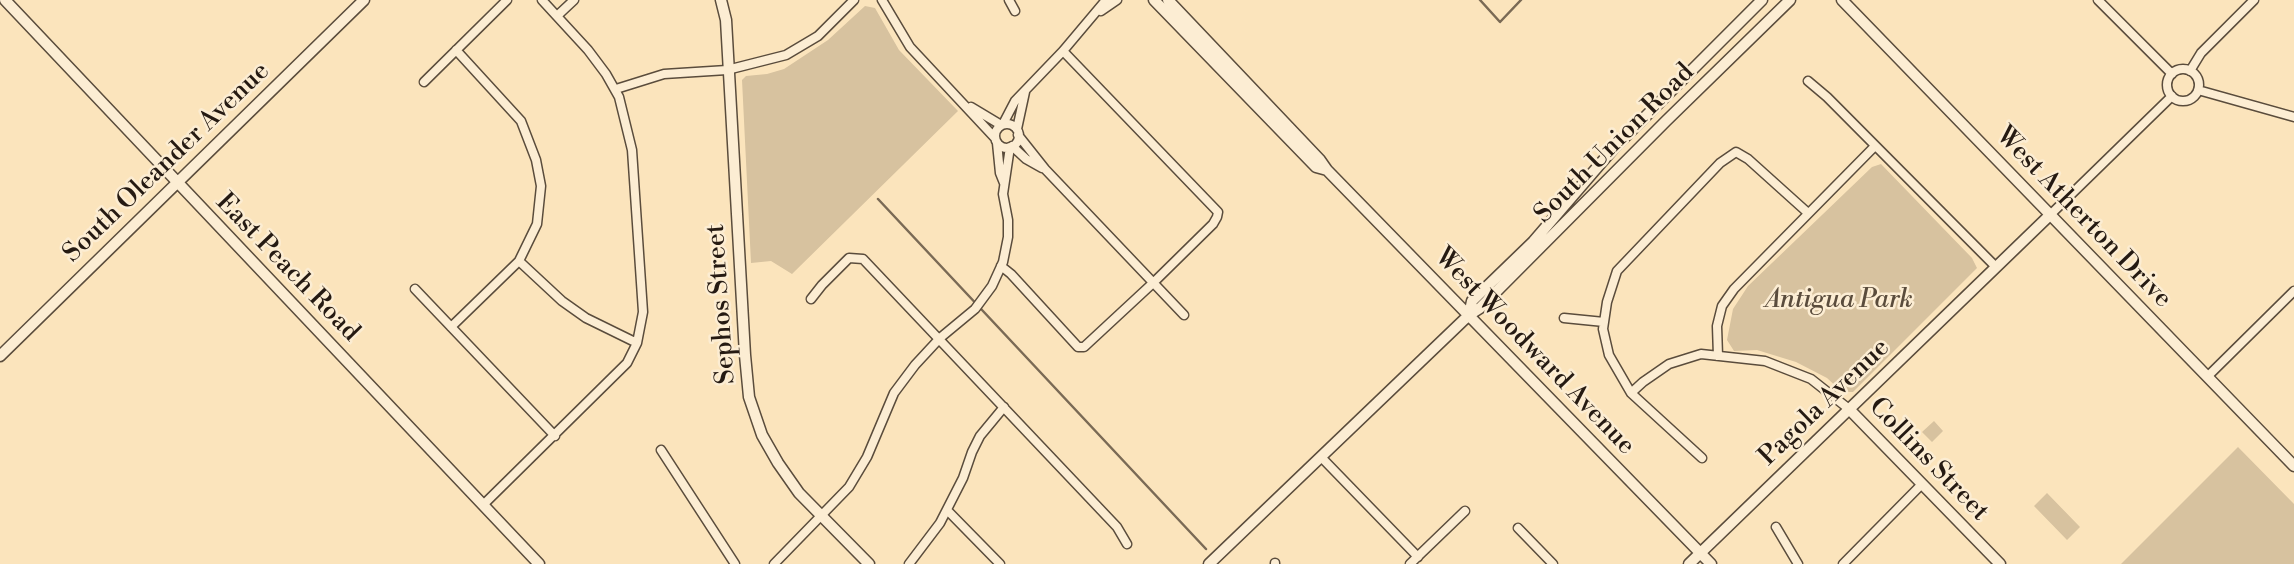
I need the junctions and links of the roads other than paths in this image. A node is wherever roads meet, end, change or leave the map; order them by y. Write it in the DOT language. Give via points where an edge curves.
graph roads {
  1 [pos="5,0"];
  2 [pos="364,0"];
  3 [pos="507,0"];
  4 [pos="542,0"];
  5 [pos="574,0"];
  6 [pos="721,0"];
  7 [pos="854,0"];
  8 [pos="881,0"];
  9 [pos="1009,0"];
  10 [pos="1106,0"];
  11 [pos="1117,0"];
  12 [pos="1154,0"];
  13 [pos="1168,0"];
  14 [pos="1762,0"];
  15 [pos="1790,0"];
  16 [pos="1842,0"];
  17 [pos="2098,0"];
  18 [pos="2254,0"];
  19 [pos="1016,11"];
  20 [pos="1098,12"];
  21 [pos="558,15"];
  22 [pos="456,50"];
  23 [pos="1063,51"];
  24 [pos="727,70"];
  25 [pos="2189,71"];
  26 [pos="2172,74"];
  27 [pos="424,82"];
  28 [pos="1808,82"];
  29 [pos="616,89"];
  30 [pos="2198,90"];
  31 [pos="1025,92"];
  32 [pos="2172,96"];
  33 [pos="962,102"];
  34 [pos="2294,117"];
  35 [pos="1002,125"];
  36 [pos="1018,132"];
  37 [pos="996,141"];
  38 [pos="1011,146"];
  39 [pos="1875,146"];
  40 [pos="1026,159"];
  41 [pos="1008,162"];
  42 [pos="1045,169"];
  43 [pos="1327,170"];
  44 [pos="176,182"];
  45 [pos="1004,183"];
  46 [pos="1808,213"];
  47 [pos="2051,214"];
  48 [pos="519,261"];
  49 [pos="1001,266"];
  50 [pos="1996,267"];
  51 [pos="1153,283"];
  52 [pos="415,289"];
  53 [pos="2294,291"];
  54 [pos="811,299"];
  55 [pos="1184,315"];
  56 [pos="1469,315"];
  57 [pos="1564,318"];
  58 [pos="1604,322"];
  59 [pos="451,327"];
  60 [pos="940,338"];
  61 [pos="638,343"];
  62 [pos="0,356"];
  63 [pos="1718,356"];
  64 [pos="2208,376"];
  65 [pos="1631,393"];
  66 [pos="1004,407"];
  67 [pos="1849,409"];
  68 [pos="555,436"];
  69 [pos="661,450"];
  70 [pos="1322,458"];
  71 [pos="1702,458"];
  72 [pos="2294,466"];
  73 [pos="1922,484"];
  74 [pos="483,505"];
  75 [pos="947,510"];
  76 [pos="1465,512"];
  77 [pos="822,515"];
  78 [pos="1776,527"];
  79 [pos="1518,528"];
  80 [pos="1127,544"];
  81 [pos="1700,553"];
  82 [pos="1418,557"];
  83 [pos="539,564"];
  84 [pos="735,564"];
  85 [pos="774,564"];
  86 [pos="869,564"];
  87 [pos="909,564"];
  88 [pos="1000,564"];
  89 [pos="1209,564"];
  90 [pos="1410,564"];
  91 [pos="1552,564"];
  92 [pos="1689,564"];
  93 [pos="1711,564"];
  94 [pos="1798,564"];
  95 [pos="1843,564"];
  96 [pos="2000,564"];
  1 -- 44 [label="street, East Peach Road"];
  2 -- 44 [label="street, South Oleander Avenue"];
  3 -- 22 [label="street"];
  4 -- 21 [label="street"];
  5 -- 21 [label="street"];
  6 -- 24 [label="street, Sephos Street"];
  7 -- 24 [label="street" via="802,46 771,60"];
  8 -- 33 [label="street" via="910,47"];
  9 -- 19 [label="street"];
  10 -- 20 [label="street"];
  11 -- 20 [label="street"];
  12 -- 43 [label="street, West Woodward Avenue" via="1316,167"];
  13 -- 43 [label="street, West Woodward Avenue"];
  14 -- 56 [label="street, South Union Road" via="1585,179 1533,242 1472,301"];
  15 -- 56 [label="street, South Union Road"];
  16 -- 47 [label="street, West Atherton Drive"];
  17 -- 26 [label="street"];
  18 -- 25 [label="street"];
  20 -- 23 [label="street"];
  21 -- 29 [label="street"];
  22 -- 27 [label="street"];
  22 -- 48 [label="street" via="521,121 536,160 541,186 537,224"];
  23 -- 31 [label="street"];
  23 -- 51 [label="street" via="1217,212 1213,224"];
  24 -- 29 [label="street" via="664,74"];
  24 -- 77 [label="street, Sephos Street" via="749,397 778,463"];
  25 -- 26 [label="street"];
  25 -- 30 [label="street" via="2196,77"];
  26 -- 32 [label="street" via="2167,84"];
  28 -- 39 [label="street"];
  29 -- 61 [label="street" via="632,150 643,312"];
  30 -- 32 [label="street" via="2186,101"];
  30 -- 34 [label="street"];
  31 -- 35 [label="street"];
  31 -- 36 [label="street"];
  32 -- 47 [label="street"];
  33 -- 35 [label="street"];
  33 -- 37 [label="street"];
  35 -- 36 [label="street" via="1010,124"];
  35 -- 37 [label="street" via="995,132"];
  36 -- 38 [label="street" via="1017,142"];
  36 -- 42 [label="street"];
  37 -- 38 [label="street"];
  37 -- 45 [label="street"];
  38 -- 40 [label="street"];
  38 -- 41 [label="street"];
  39 -- 46 [label="street"];
  39 -- 50 [label="street"];
  40 -- 41 [label="street"];
  40 -- 42 [label="street"];
  41 -- 45 [label="street"];
  42 -- 51 [label="street"];
  43 -- 56 [label="street, West Woodward Avenue"];
  44 -- 62 [label="street, South Oleander Avenue"];
  44 -- 74 [label="street, East Peach Road"];
  45 -- 49 [label="street" via="1008,237"];
  46 -- 58 [label="street" via="1736,152 1720,163 1617,271"];
  46 -- 63 [label="street" via="1722,306"];
  47 -- 50 [label="street, Pagola Avenue"];
  47 -- 64 [label="street, West Atherton Drive"];
  48 -- 59 [label="street"];
  48 -- 61 [label="street" via="586,318"];
  49 -- 51 [label="street" via="1078,347 1084,347"];
  49 -- 60 [label="street" via="975,309"];
  50 -- 67 [label="street, Pagola Avenue"];
  51 -- 55 [label="street"];
  52 -- 59 [label="street"];
  53 -- 64 [label="street"];
  54 -- 60 [label="street" via="849,258 863,258"];
  56 -- 70 [label="street, South Union Road"];
  56 -- 81 [label="street, West Woodward Avenue"];
  57 -- 58 [label="street"];
  58 -- 65 [label="street" via="1609,355"];
  59 -- 68 [label="street"];
  60 -- 66 [label="street"];
  60 -- 77 [label="street" via="894,393 867,457 849,487"];
  61 -- 68 [label="street" via="627,363"];
  63 -- 65 [label="street, Collins Street" via="1701,354 1670,364"];
  63 -- 67 [label="street, Collins Street" via="1765,360 1811,379"];
  64 -- 72 [label="street, West Atherton Drive"];
  65 -- 71 [label="street"];
  66 -- 75 [label="street" via="980,436"];
  66 -- 80 [label="street" via="1117,527"];
  67 -- 73 [label="street, Collins Street"];
  67 -- 81 [label="street, Pagola Avenue"];
  68 -- 74 [label="street"];
  69 -- 84 [label="street"];
  70 -- 82 [label="street"];
  70 -- 89 [label="street, South Union Road"];
  73 -- 95 [label="street"];
  73 -- 96 [label="street, Collins Street"];
  74 -- 83 [label="street, East Peach Road"];
  75 -- 87 [label="street"];
  75 -- 88 [label="street"];
  76 -- 82 [label="street"];
  77 -- 85 [label="street"];
  77 -- 86 [label="street, Sephos Street"];
  78 -- 94 [label="street"];
  79 -- 91 [label="street"];
  81 -- 92 [label="street, Pagola Avenue"];
  81 -- 93 [label="street, West Woodward Avenue"];
  82 -- 90 [label="street"];
}
